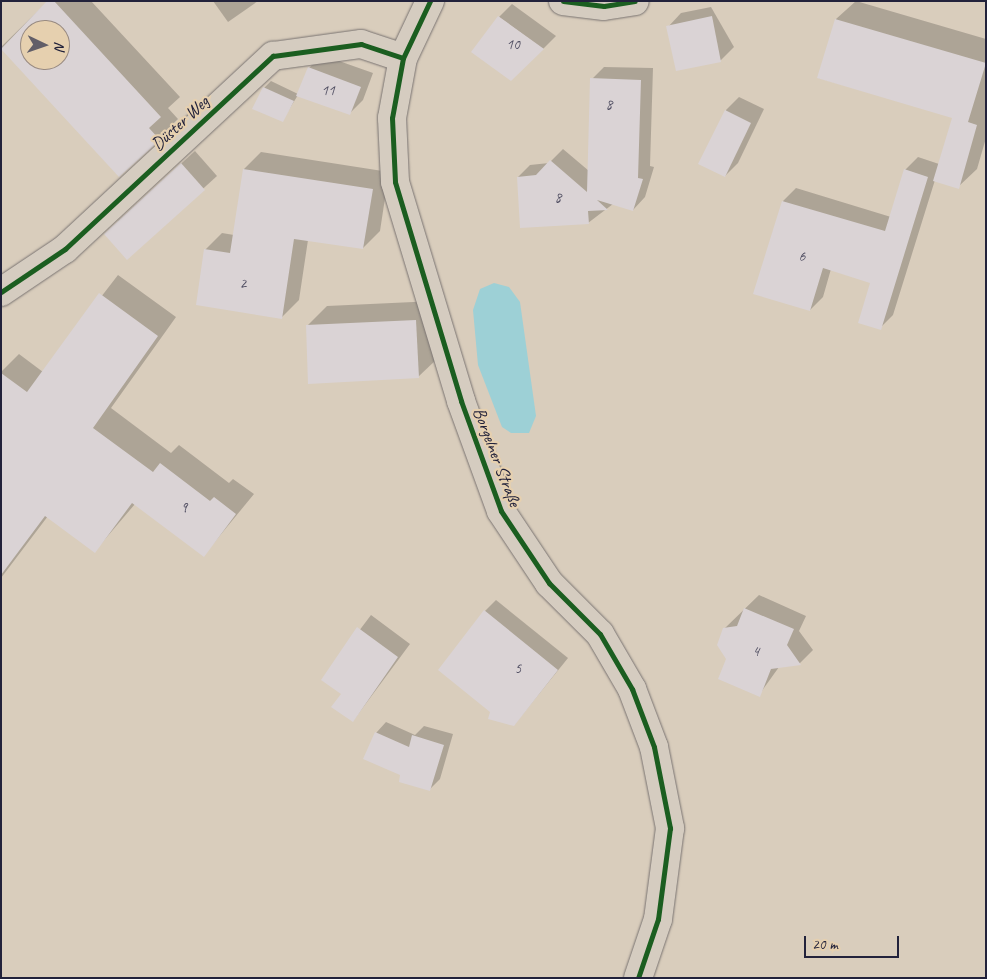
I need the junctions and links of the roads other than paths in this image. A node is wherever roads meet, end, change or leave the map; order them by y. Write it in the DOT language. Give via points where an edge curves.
graph roads {
  1 [pos="430,1"];
  2 [pos="563,1"];
  3 [pos="635,1"];
  4 [pos="403,58"];
  5 [pos="1,292"];
  6 [pos="638,978"];
  1 -- 4 [label="street, Borgelner Straße"];
  2 -- 3 [label="street" via="604,6"];
  4 -- 5 [label="street, Düster Weg" via="362,44 273,56 65,249"];
  4 -- 6 [label="street, Borgelner Straße" via="392,118 395,182 468,420 501,511 549,583 600,634 632,689 654,747 670,828 658,919"];
}
